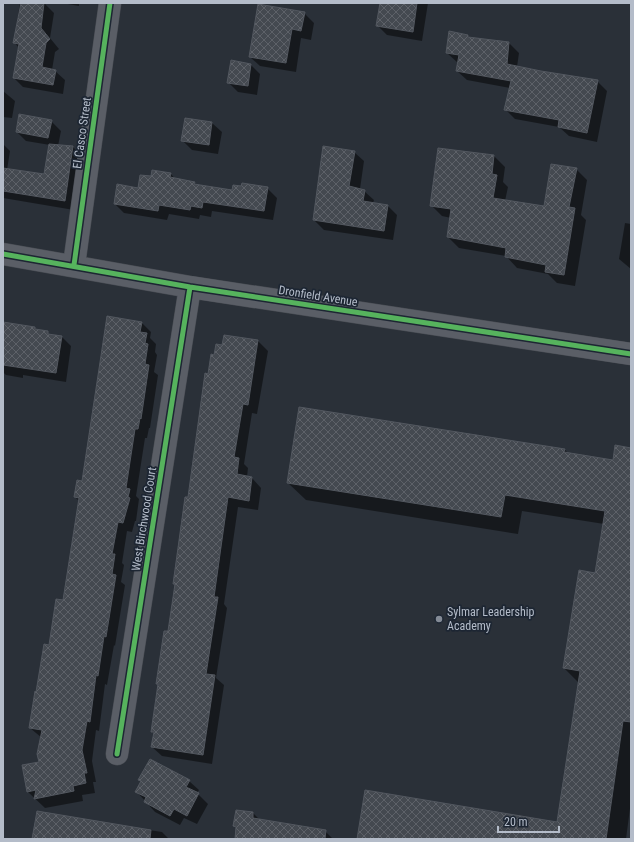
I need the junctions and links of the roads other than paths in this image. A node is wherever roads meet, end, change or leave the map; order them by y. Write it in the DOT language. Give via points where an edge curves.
graph roads {
  1 [pos="110,3"];
  2 [pos="3,254"];
  3 [pos="74,265"];
  4 [pos="190,287"];
  5 [pos="631,354"];
  6 [pos="117,754"];
  1 -- 3 [label="street, El Casco Street"];
  2 -- 3 [label="street, Dronfield Avenue"];
  3 -- 4 [label="street, Dronfield Avenue"];
  4 -- 5 [label="street, Dronfield Avenue"];
  4 -- 6 [label="street, West Birchwood Court"];
}
